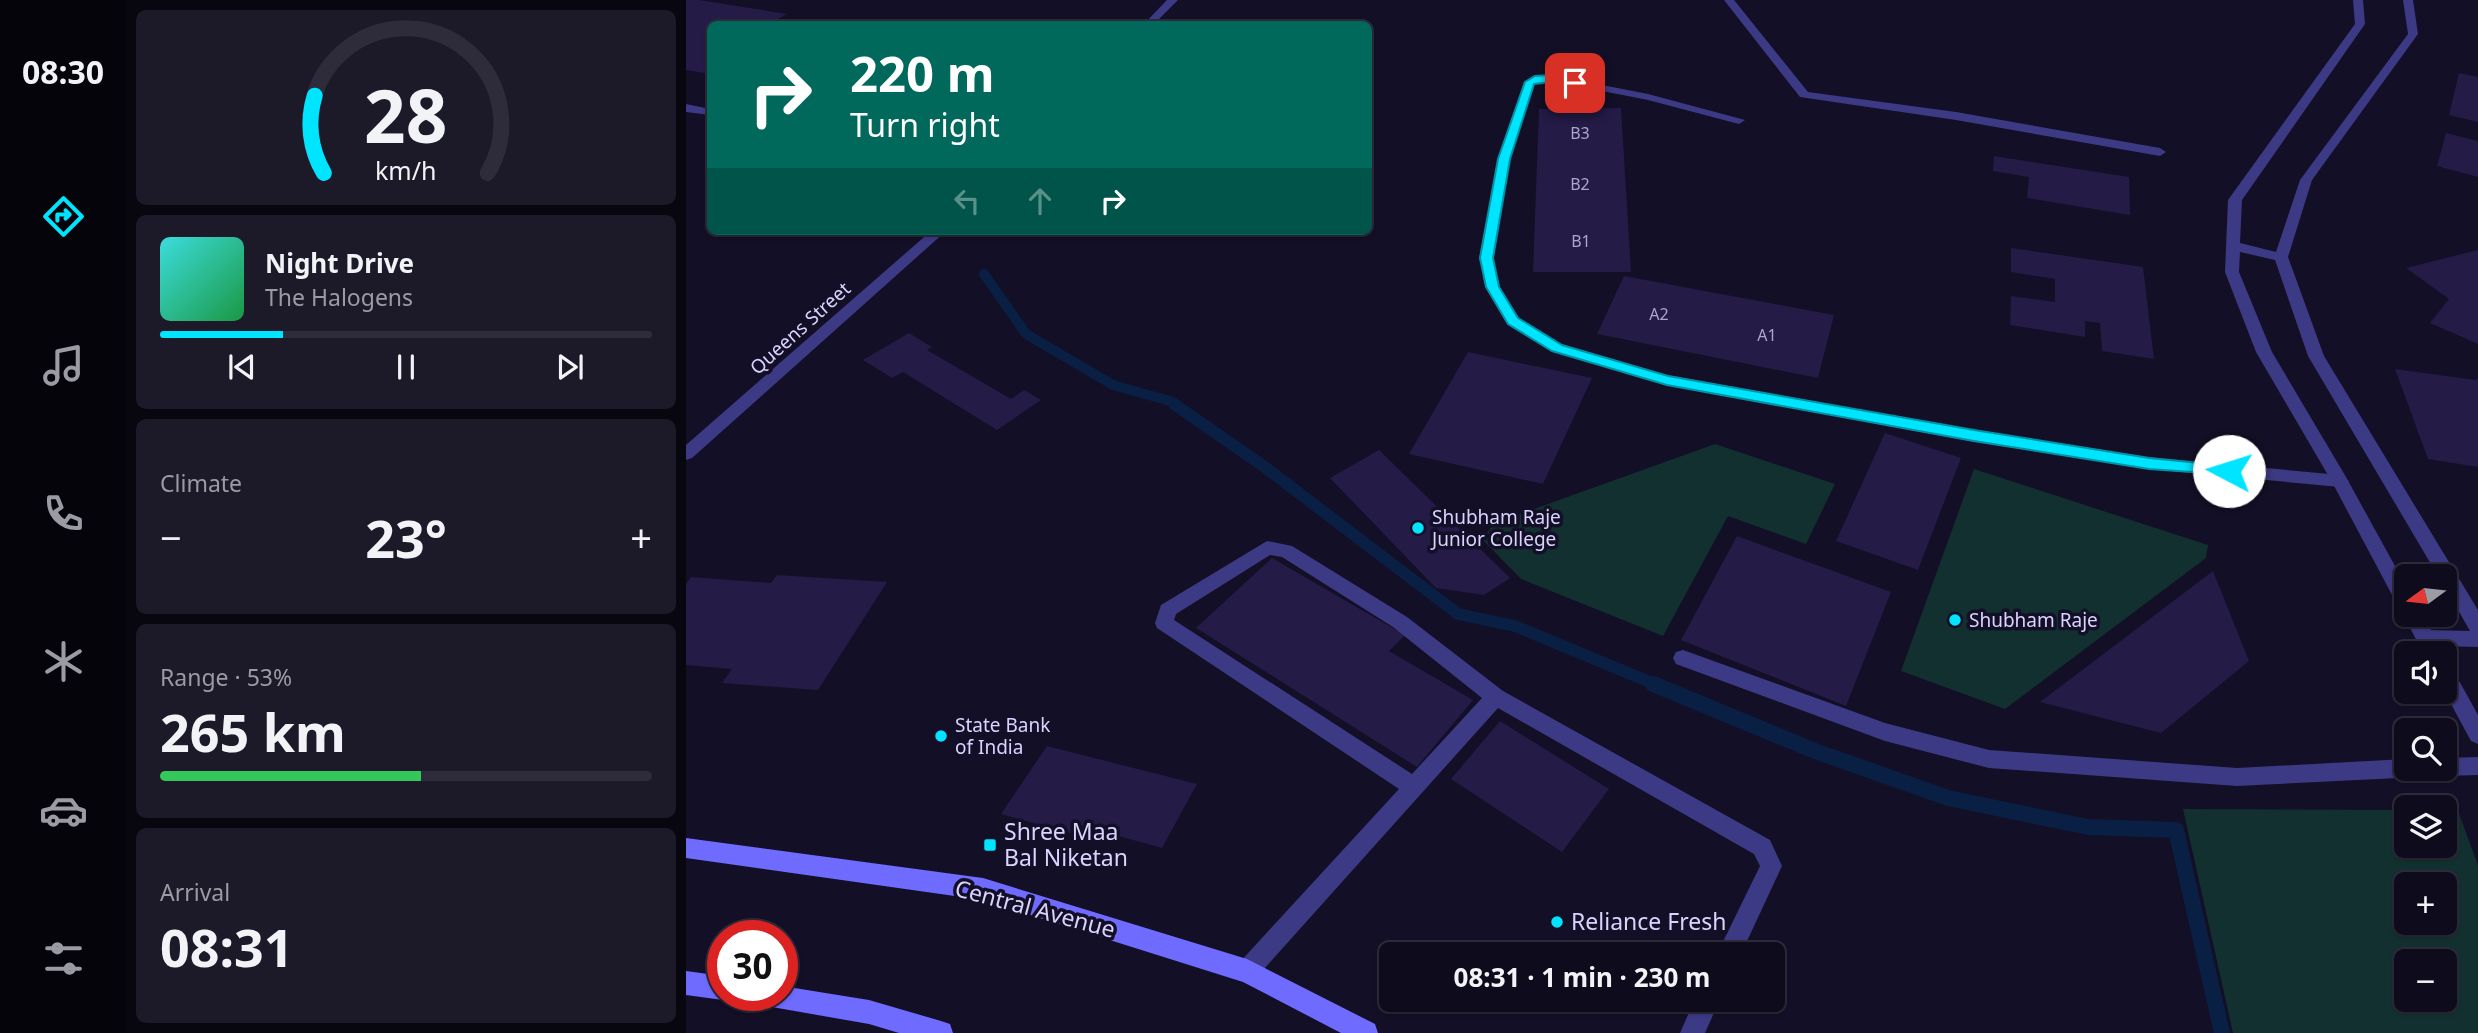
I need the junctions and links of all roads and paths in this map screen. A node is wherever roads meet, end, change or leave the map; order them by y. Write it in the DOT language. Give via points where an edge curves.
graph roads {
  1 [pos="1173,0"];
  2 [pos="1729,0"];
  3 [pos="2358,0"];
  4 [pos="2408,0"];
  5 [pos="1152,21"];
  6 [pos="686,108"];
  7 [pos="707,112"];
  8 [pos="1739,120"];
  9 [pos="2160,152"];
  10 [pos="934,235"];
  11 [pos="2233,246"];
  12 [pos="2281,257"];
  13 [pos="686,454"];
  14 [pos="2340,481"];
  15 [pos="2394,581"];
  16 [pos="2478,627"];
  17 [pos="2478,639"];
  18 [pos="2457,642"];
  19 [pos="1683,658"];
  20 [pos="1496,697"];
  21 [pos="2457,697"];
  22 [pos="2478,736"];
  23 [pos="2478,766"];
  24 [pos="2457,767"];
  25 [pos="2394,769"];
  26 [pos="1416,788"];
  27 [pos="686,848"];
  28 [pos="1735,942"];
  29 [pos="1247,971"];
  30 [pos="686,982"];
  31 [pos="707,985"];
  32 [pos="798,1001"];
  33 [pos="1702,1012"];
  34 [pos="941,1033"];
  35 [pos="1366,1033"];
  36 [pos="1692,1033"];
  1 -- 5 [label="street"];
  2 -- 9 [label="street" via="1804,94"];
  3 -- 11 [label="street" via="2360,24 2235,200"];
  4 -- 12 [label="street" via="2413,34 2306,180"];
  6 -- 7 [label="street"];
  8 -- 14 [label="street" via="1551,78 1530,82 1504,159 1486,258 1493,287 1513,321 1557,348 1667,380 2149,463"];
  10 -- 13 [label="street, Queens Street"];
  11 -- 12 [label="street"];
  11 -- 14 [label="street" via="2232,272 2264,352"];
  12 -- 16 [label="street" via="2316,356"];
  14 -- 15 [label="street"];
  17 -- 18 [label="street"];
  19 -- 25 [label="street" via="1885,732 1989,759 2237,777"];
  20 -- 26 [label="street"];
  20 -- 26 [label="street" via="1400,622 1286,551 1267,548 1168,610 1164,623"];
  20 -- 28 [label="street" via="1762,847 1771,866"];
  21 -- 22 [label="street"];
  23 -- 24 [label="street"];
  26 -- 29 [label="street"];
  27 -- 29 [label="main road, Central Avenue" via="983,889"];
  29 -- 35 [label="main road, Central Avenue"];
  30 -- 31 [label="main road"];
  32 -- 34 [label="main road" via="869,1012"];
  33 -- 36 [label="street"];
}
